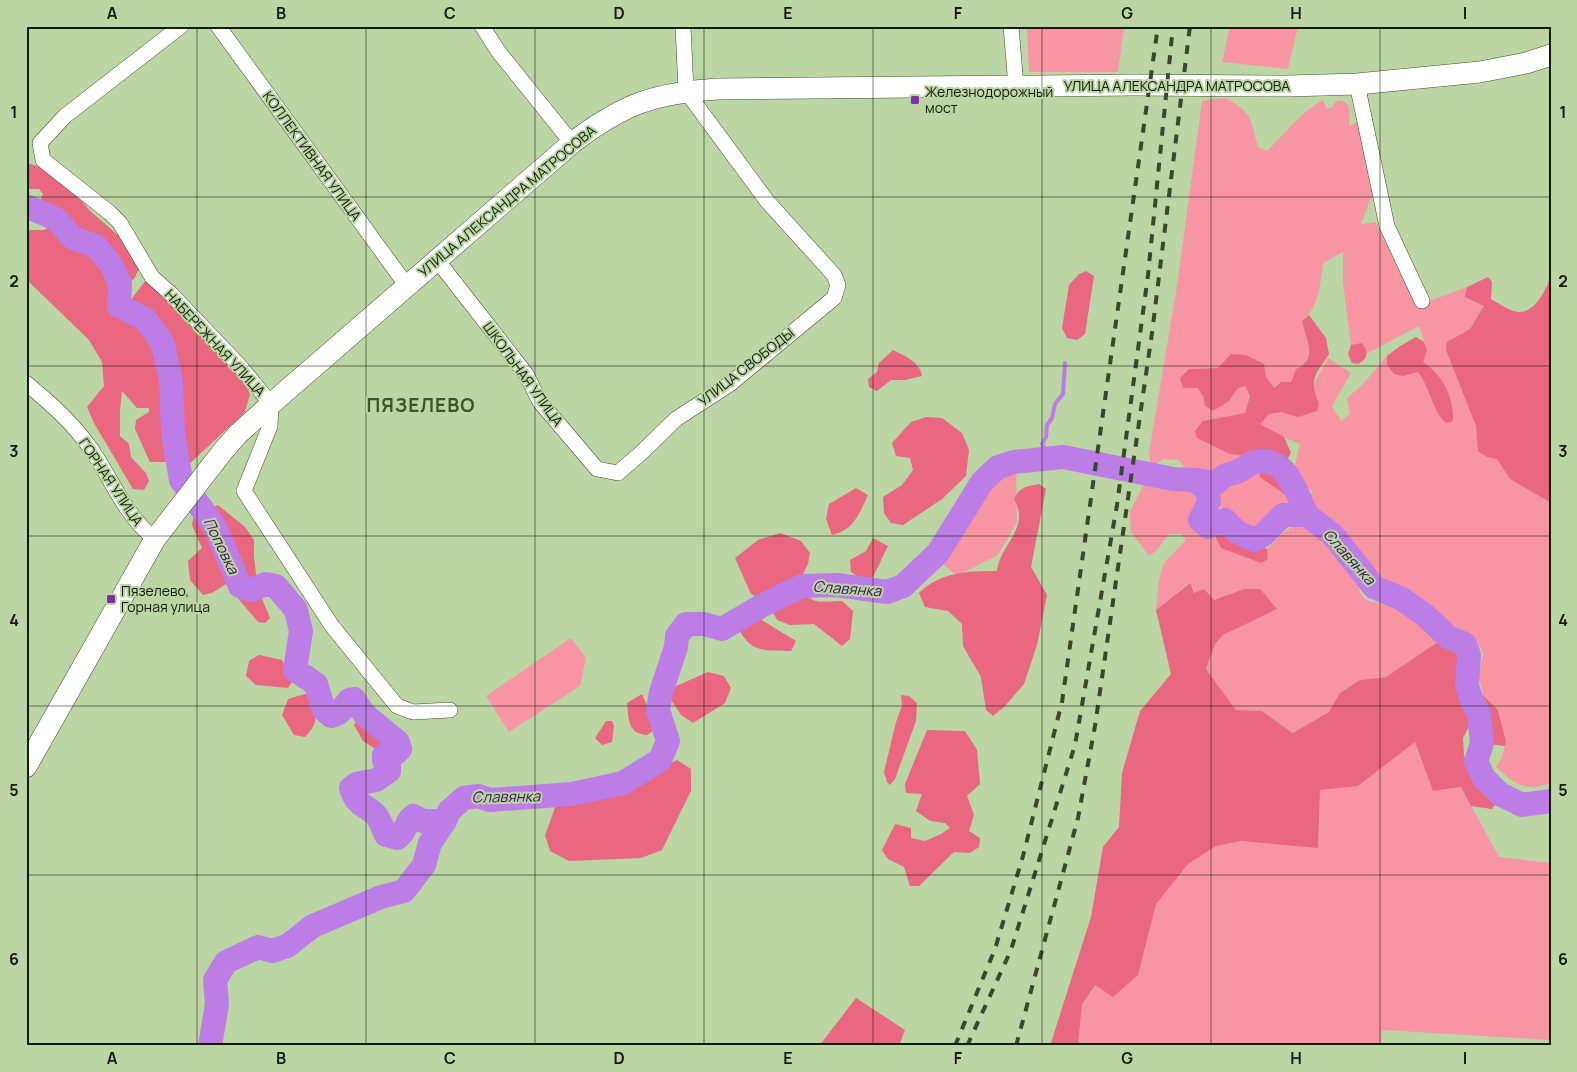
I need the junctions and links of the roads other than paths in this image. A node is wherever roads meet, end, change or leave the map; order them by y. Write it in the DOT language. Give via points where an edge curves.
graph roads {
  1 [pos="181,26"];
  2 [pos="218,26"];
  3 [pos="482,26"];
  4 [pos="683,26"];
  5 [pos="1011,26"];
  6 [pos="1551,55"];
  7 [pos="1357,84"];
  8 [pos="1016,87"];
  9 [pos="686,91"];
  10 [pos="572,143"];
  11 [pos="438,260"];
  12 [pos="407,286"];
  13 [pos="1422,301"];
  14 [pos="26,383"];
  15 [pos="270,404"];
  16 [pos="618,472"];
  17 [pos="155,539"];
  18 [pos="450,710"];
  19 [pos="26,767"];
  1 -- 15 [label="street, НАБЕРЕЖНАЯ УЛИЦА" via="65,116 40,144 43,160 120,223 152,277 239,365"];
  2 -- 12 [label="street, КОЛЛЕКТИВНАЯ УЛИЦА"];
  3 -- 10 [label="street" via="498,51"];
  4 -- 9 [label="street"];
  5 -- 8 [label="street"];
  6 -- 7 [label="main road, УЛИЦА АЛЕКСАНДРА МАТРОСОВА" via="1480,72"];
  7 -- 8 [label="main road, УЛИЦА АЛЕКСАНДРА МАТРОСОВА"];
  7 -- 13 [label="street" via="1387,226"];
  8 -- 9 [label="main road, УЛИЦА АЛЕКСАНДРА МАТРОСОВА"];
  9 -- 10 [label="main road, УЛИЦА АЛЕКСАНДРА МАТРОСОВА" via="634,104"];
  9 -- 16 [label="street, УЛИЦА СВОБОДЫ" via="767,201 834,275 838,285 834,298 730,384 676,419"];
  10 -- 11 [label="main road, УЛИЦА АЛЕКСАНДРА МАТРОСОВА"];
  11 -- 12 [label="main road, УЛИЦА АЛЕКСАНДРА МАТРОСОВА"];
  11 -- 16 [label="street, ШКОЛЬНАЯ УЛИЦА" via="526,374 540,402 597,469"];
  12 -- 15 [label="main road, УЛИЦА АЛЕКСАНДРА МАТРОСОВА"];
  14 -- 17 [label="street, ГОРНАЯ УЛИЦА" via="58,410 90,448 130,513"];
  15 -- 17 [label="main road, УЛИЦА АЛЕКСАНДРА МАТРОСОВА" via="223,451"];
  15 -- 18 [label="street, НАБЕРЕЖНАЯ УЛИЦА" via="270,426 244,491 332,626 397,706 413,712"];
  17 -- 19 [label="main road, УЛИЦА АЛЕКСАНДРА МАТРОСОВА"];
}
